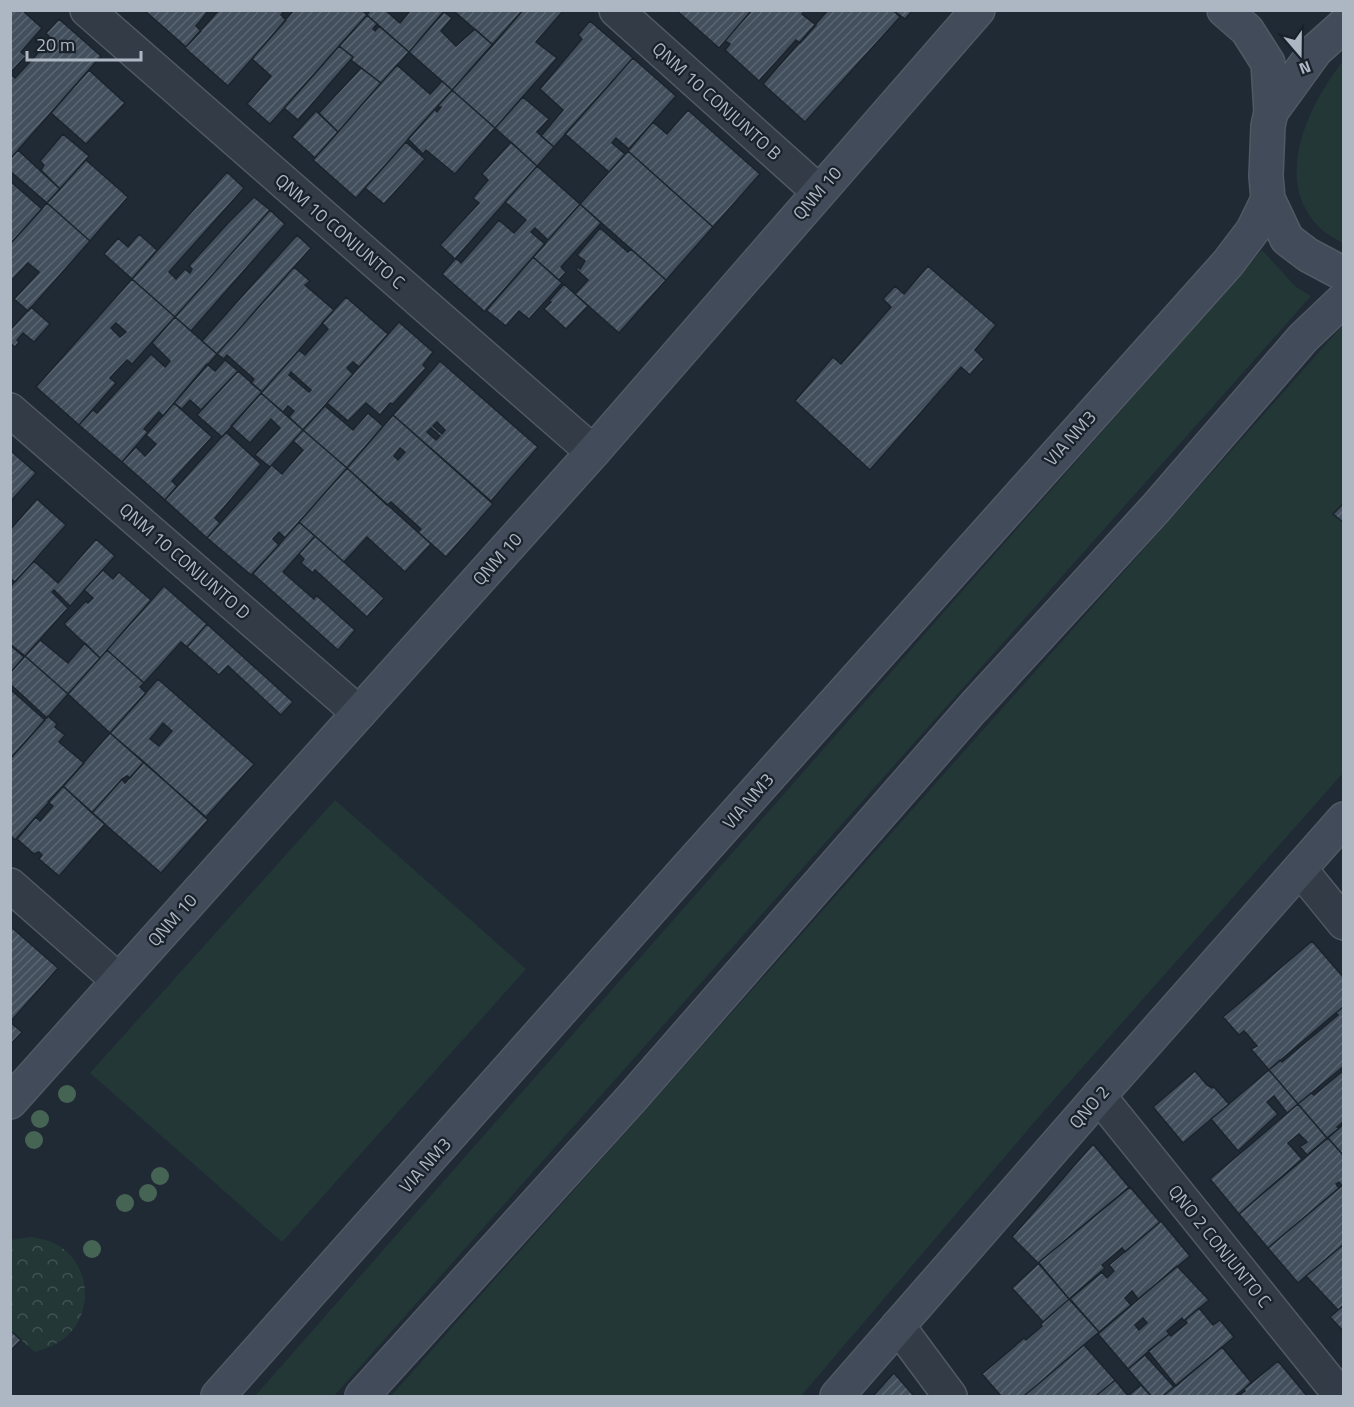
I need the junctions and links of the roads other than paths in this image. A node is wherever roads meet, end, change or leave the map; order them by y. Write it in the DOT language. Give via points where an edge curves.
graph roads {
  1 [pos="87,10"];
  2 [pos="616,10"];
  3 [pos="978,10"];
  4 [pos="1224,10"];
  5 [pos="1344,25"];
  6 [pos="1272,112"];
  7 [pos="818,191"];
  8 [pos="1268,199"];
  9 [pos="1344,272"];
  10 [pos="1344,299"];
  11 [pos="10,410"];
  12 [pos="593,452"];
  13 [pos="359,713"];
  14 [pos="1344,819"];
  15 [pos="1300,869"];
  16 [pos="10,885"];
  17 [pos="1344,922"];
  18 [pos="118,980"];
  19 [pos="1099,1096"];
  20 [pos="10,1102"];
  21 [pos="898,1326"];
  22 [pos="218,1396"];
  23 [pos="362,1396"];
  24 [pos="837,1396"];
  25 [pos="950,1396"];
  26 [pos="1341,1396"];
  1 -- 12 [label="street, QNM 10 CONJUNTO C"];
  2 -- 7 [label="street, QNM 10 CONJUNTO B"];
  3 -- 7 [label="main road, QNM 10"];
  4 -- 6 [label="main road" via="1247,30 1268,63"];
  5 -- 6 [label="main road" via="1316,50"];
  6 -- 8 [label="main road" via="1268,126"];
  7 -- 12 [label="main road, QNM 10"];
  8 -- 9 [label="main road" via="1287,239 1308,255"];
  8 -- 22 [label="main road, VIA NM3" via="1253,230 1228,263"];
  10 -- 23 [label="main road" via="1303,338 631,1099"];
  11 -- 13 [label="street, QNM 10 CONJUNTO D"];
  12 -- 13 [label="main road, QNM 10"];
  13 -- 18 [label="main road, QNM 10"];
  14 -- 15 [label="main road, QNO 2"];
  15 -- 17 [label="street"];
  15 -- 19 [label="main road, QNO 2"];
  16 -- 18 [label="street"];
  18 -- 20 [label="main road, QNM 10"];
  19 -- 21 [label="main road, QNO 2"];
  19 -- 26 [label="street, QNO 2 CONJUNTO C"];
  21 -- 24 [label="main road, QNO 2"];
  21 -- 25 [label="street"];
}
